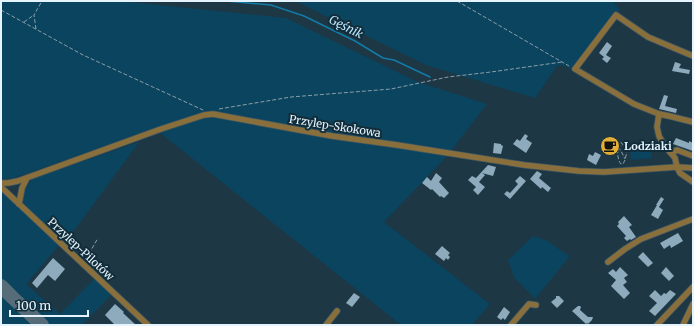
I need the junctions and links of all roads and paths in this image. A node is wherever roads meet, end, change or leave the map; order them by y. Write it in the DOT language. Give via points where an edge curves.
graph roads {
  1 [pos="42,1"];
  2 [pos="457,1"];
  3 [pos="1,10"];
  4 [pos="34,15"];
  5 [pos="24,23"];
  6 [pos="36,30"];
  7 [pos="693,56"];
  8 [pos="562,62"];
  9 [pos="575,69"];
  10 [pos="214,112"];
  11 [pos="659,114"];
  12 [pos="693,122"];
  13 [pos="628,144"];
  14 [pos="618,146"];
  15 [pos="624,146"];
  16 [pos="627,150"];
  17 [pos="622,152"];
  18 [pos="671,153"];
  19 [pos="693,156"];
  20 [pos="625,160"];
  21 [pos="677,167"];
  22 [pos="693,168"];
  23 [pos="26,178"];
  24 [pos="693,182"];
  25 [pos="1,183"];
  26 [pos="1,187"];
  27 [pos="19,204"];
  28 [pos="693,219"];
  29 [pos="98,238"];
  30 [pos="608,262"];
  31 [pos="83,264"];
  32 [pos="692,289"];
  33 [pos="693,304"];
  34 [pos="536,305"];
  35 [pos="337,312"];
  36 [pos="691,312"];
  37 [pos="148,325"];
  38 [pos="326,325"];
  39 [pos="511,325"];
  40 [pos="657,325"];
  41 [pos="682,325"];
  1 -- 4 [label="path"];
  2 -- 8 [label="path"];
  3 -- 5 [label="path"];
  4 -- 5 [label="path"];
  4 -- 6 [label="path"];
  5 -- 6 [label="path"];
  6 -- 10 [label="path" via="83,55"];
  7 -- 9 [label="street" via="648,37 616,15"];
  8 -- 9 [label="path"];
  8 -- 10 [label="path" via="448,77 391,89 291,97"];
  9 -- 11 [label="street" via="634,104"];
  10 -- 21 [label="street, Przylep-Skokowa" via="257,123 332,136 524,165 604,172"];
  10 -- 23 [label="street, Przylep-Skokowa"];
  11 -- 12 [label="street"];
  11 -- 18 [label="street" via="659,136"];
  13 -- 16 [label="path"];
  14 -- 15 [label="path" via="621,142"];
  14 -- 17 [label="path"];
  14 -- 20 [label="path" via="619,162 623,164"];
  15 -- 16 [label="path"];
  15 -- 17 [label="path"];
  16 -- 20 [label="path"];
  17 -- 20 [label="path"];
  18 -- 19 [label="street" via="677,150"];
  18 -- 21 [label="street"];
  21 -- 22 [label="street, Przylep-Skokowa"];
  21 -- 24 [label="street" via="680,173"];
  23 -- 25 [label="street, Przylep-Skokowa"];
  23 -- 27 [label="street"];
  26 -- 27 [label="street, Przylep-Pilotów"];
  27 -- 31 [label="street, Przylep-Pilotów"];
  28 -- 30 [label="street" via="641,239"];
  29 -- 31 [label="path"];
  31 -- 37 [label="street, Przylep-Pilotów"];
  32 -- 40 [label="street"];
  33 -- 36 [label="street"];
  34 -- 39 [label="street" via="529,304"];
  35 -- 38 [label="street"];
  36 -- 41 [label="street"];
}
